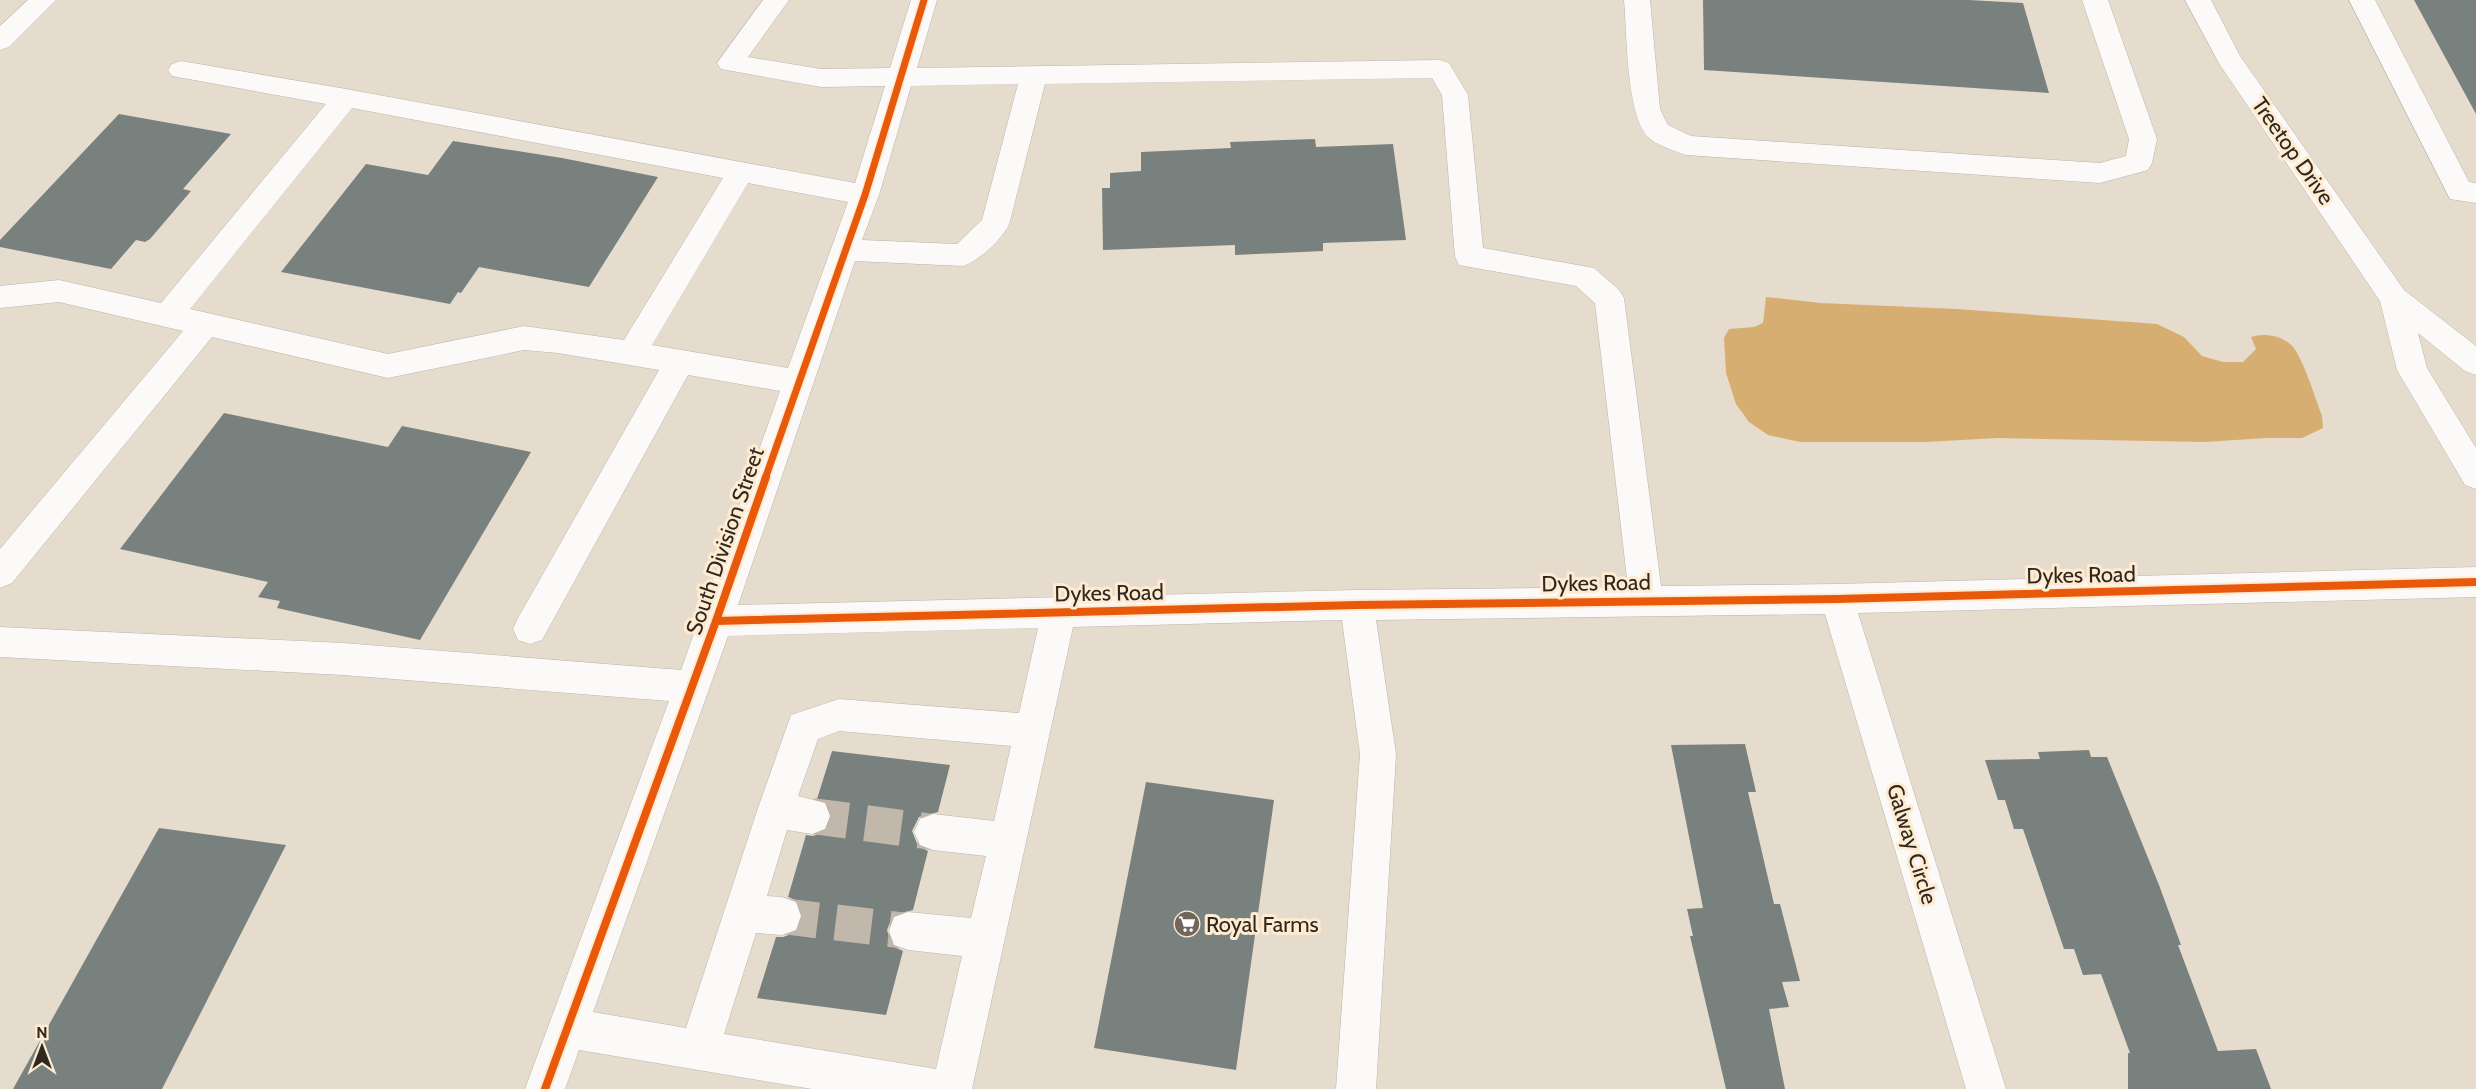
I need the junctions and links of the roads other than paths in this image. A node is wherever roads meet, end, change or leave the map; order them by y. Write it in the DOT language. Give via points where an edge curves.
graph roads {
  1 [pos="44,0"];
  2 [pos="776,0"];
  3 [pos="924,0"];
  4 [pos="1637,0"];
  5 [pos="2095,0"];
  6 [pos="2198,0"];
  7 [pos="2362,0"];
  8 [pos="0,41"];
  9 [pos="182,70"];
  10 [pos="1034,74"];
  11 [pos="900,75"];
  12 [pos="346,98"];
  13 [pos="741,172"];
  14 [pos="2476,193"];
  15 [pos="866,195"];
  16 [pos="844,250"];
  17 [pos="0,297"];
  18 [pos="2394,298"];
  19 [pos="167,316"];
  20 [pos="204,326"];
  21 [pos="632,353"];
  22 [pos="680,361"];
  23 [pos="2476,363"];
  24 [pos="800,382"];
  25 [pos="2476,476"];
  26 [pos="0,573"];
  27 [pos="2476,582"];
  28 [pos="1837,599"];
  29 [pos="1646,600"];
  30 [pos="1357,605"];
  31 [pos="1059,612"];
  32 [pos="716,621"];
  33 [pos="530,628"];
  34 [pos="0,642"];
  35 [pos="692,687"];
  36 [pos="1032,731"];
  37 [pos="775,811"];
  38 [pos="812,816"];
  39 [pos="933,832"];
  40 [pos="1007,840"];
  41 [pos="743,913"];
  42 [pos="782,916"];
  43 [pos="908,931"];
  44 [pos="986,939"];
  45 [pos="568,1028"];
  46 [pos="699,1050"];
  47 [pos="545,1089"];
  48 [pos="934,1089"];
  49 [pos="952,1089"];
  50 [pos="1356,1089"];
  51 [pos="1986,1089"];
  1 -- 8 [label="street"];
  2 -- 11 [label="street" via="730,63 821,78"];
  3 -- 11 [label="street, South Division Street"];
  4 -- 5 [label="street" via="1647,109 1658,131 1686,145 2100,173 2138,164 2143,139"];
  6 -- 18 [label="street, Treetop Drive" via="2229,59"];
  7 -- 14 [label="street" via="2460,192"];
  9 -- 12 [label="street"];
  10 -- 11 [label="street"];
  10 -- 16 [label="street" via="995,225 963,255"];
  10 -- 29 [label="street" via="1440,69 1455,95 1469,257 1584,276 1609,298"];
  11 -- 15 [label="street, South Division Street"];
  12 -- 13 [label="street"];
  12 -- 19 [label="street"];
  13 -- 15 [label="street"];
  13 -- 21 [label="street"];
  15 -- 16 [label="street, South Division Street"];
  16 -- 24 [label="street, South Division Street"];
  17 -- 19 [label="street" via="59,291"];
  18 -- 23 [label="street, Treetop Drive"];
  18 -- 25 [label="street, Treetop Drive" via="2412,370"];
  19 -- 20 [label="street"];
  20 -- 21 [label="street" via="388,366 524,338"];
  20 -- 26 [label="street"];
  21 -- 22 [label="street"];
  22 -- 24 [label="street"];
  22 -- 33 [label="street"];
  24 -- 32 [label="street, South Division Street"];
  27 -- 28 [label="street, Dykes Road"];
  28 -- 29 [label="street, Dykes Road"];
  28 -- 51 [label="street, Galway Circle"];
  29 -- 30 [label="street, Dykes Road"];
  30 -- 31 [label="street, Dykes Road"];
  30 -- 50 [label="street" via="1378,754"];
  31 -- 32 [label="street, Dykes Road"];
  31 -- 36 [label="street"];
  32 -- 35 [label="street, South Division Street"];
  34 -- 35 [label="street" via="343,659"];
  35 -- 45 [label="street, South Division Street"];
  36 -- 37 [label="street" via="839,714 804,727"];
  36 -- 40 [label="street"];
  37 -- 38 [label="street"];
  37 -- 41 [label="street"];
  39 -- 40 [label="street"];
  40 -- 44 [label="street"];
  41 -- 42 [label="street"];
  41 -- 46 [label="street"];
  43 -- 44 [label="street"];
  44 -- 49 [label="street"];
  45 -- 46 [label="street"];
  45 -- 47 [label="street, South Division Street"];
  46 -- 48 [label="street"];
}
